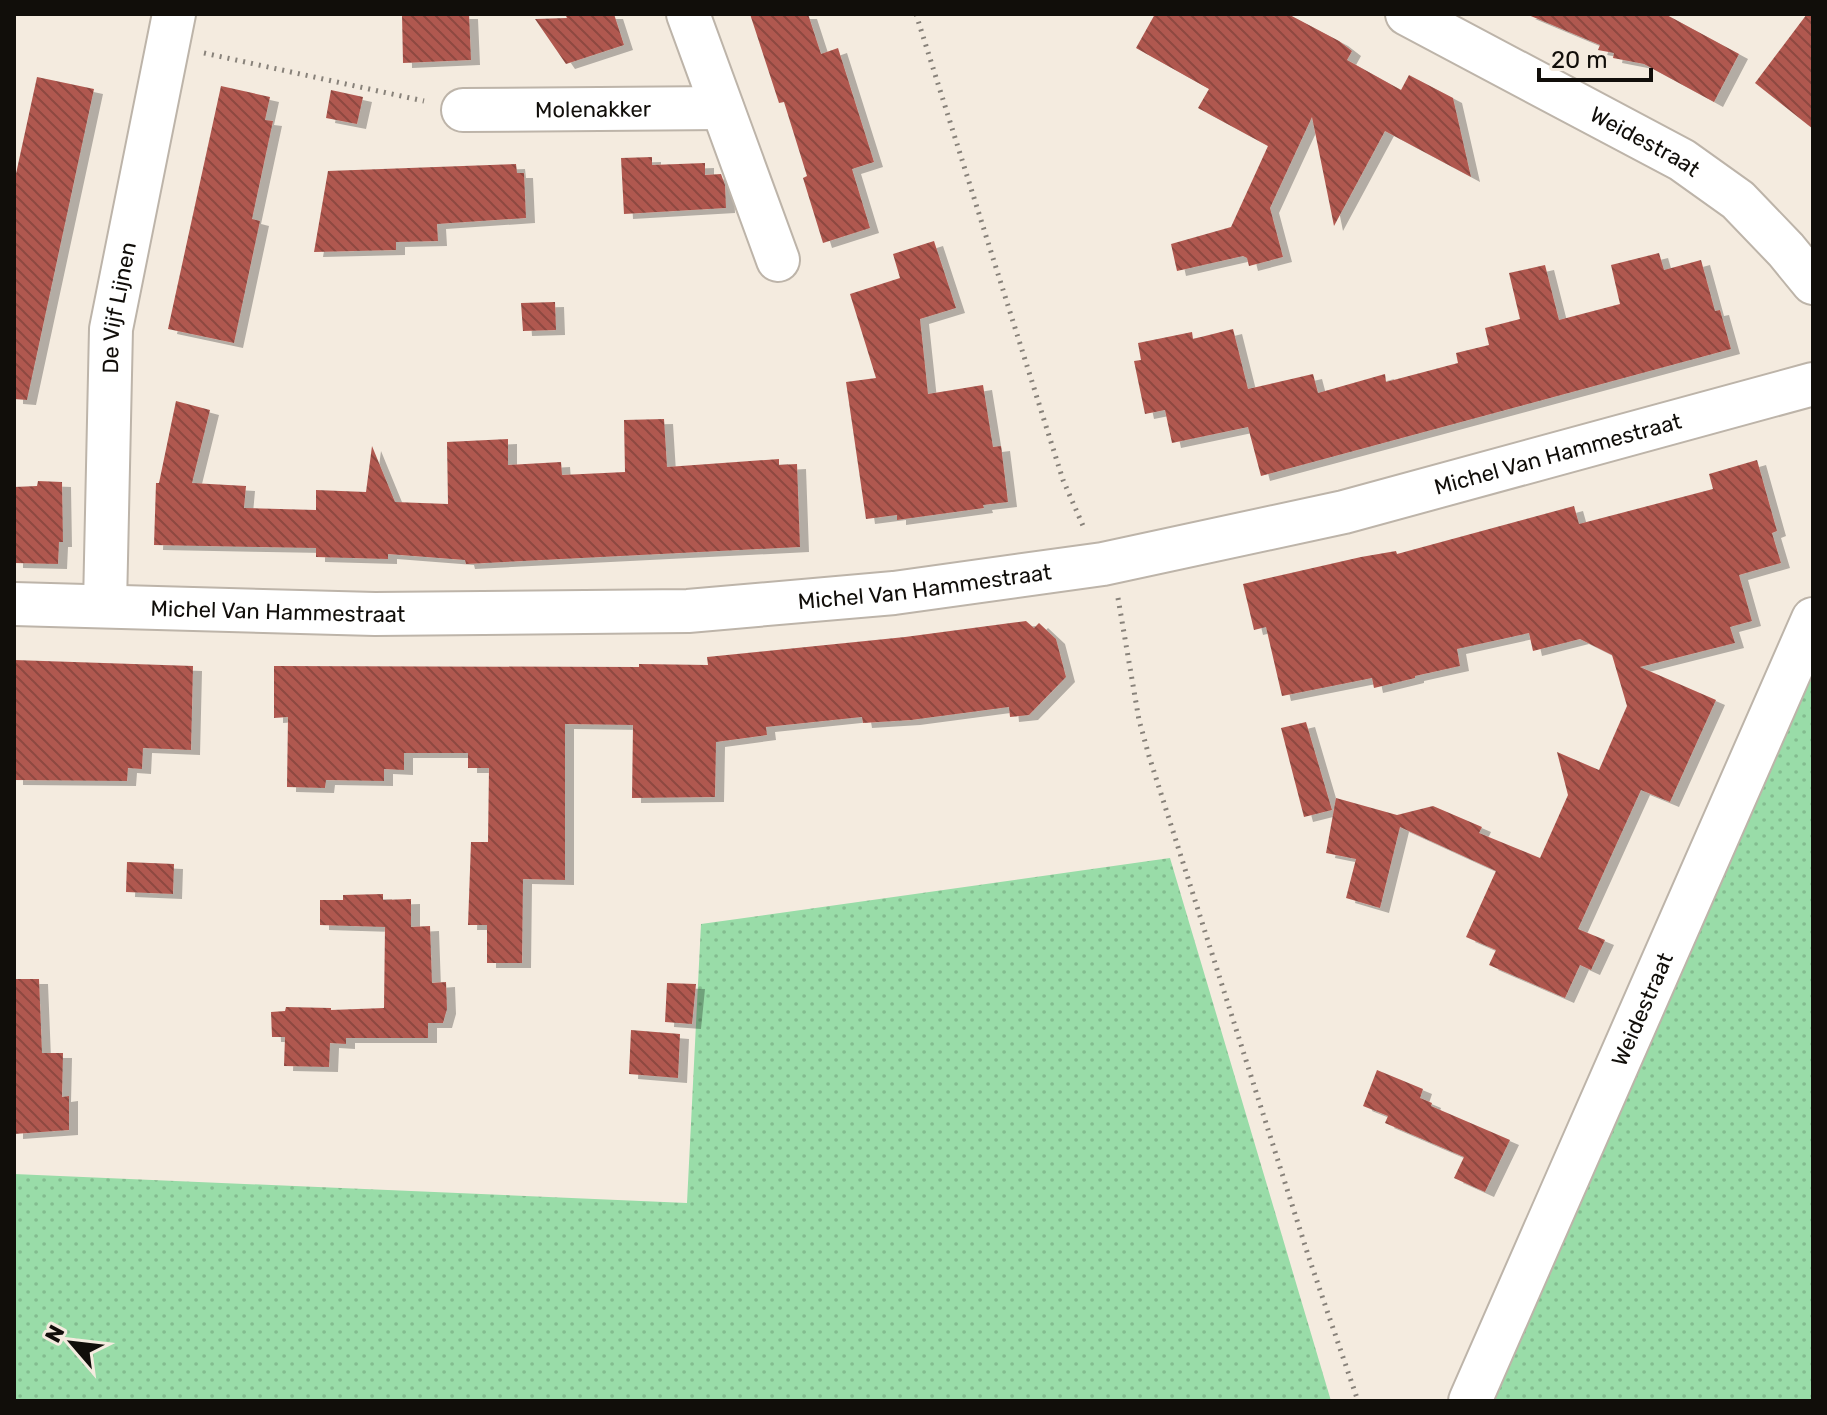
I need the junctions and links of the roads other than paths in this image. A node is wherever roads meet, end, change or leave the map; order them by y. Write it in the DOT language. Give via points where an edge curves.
graph roads {
  1 [pos="688,14"];
  2 [pos="1407,14"];
  3 [pos="171,28"];
  4 [pos="722,108"];
  5 [pos="463,110"];
  6 [pos="778,260"];
  7 [pos="1813,283"];
  8 [pos="1813,384"];
  9 [pos="14,604"];
  10 [pos="105,605"];
  11 [pos="1813,619"];
  12 [pos="1470,1401"];
  1 -- 4 [label="street"];
  2 -- 7 [label="street, Weidestraat" via="1682,160 1738,200"];
  3 -- 10 [label="street, De Vijf Lijnen" via="111,329"];
  4 -- 5 [label="street, Molenakker"];
  4 -- 6 [label="street"];
  8 -- 10 [label="street, Michel Van Hammestraat" via="1344,512 1103,564 894,593 688,611 375,614"];
  9 -- 10 [label="street, Michel Van Hammestraat"];
  11 -- 12 [label="street, Weidestraat"];
}
